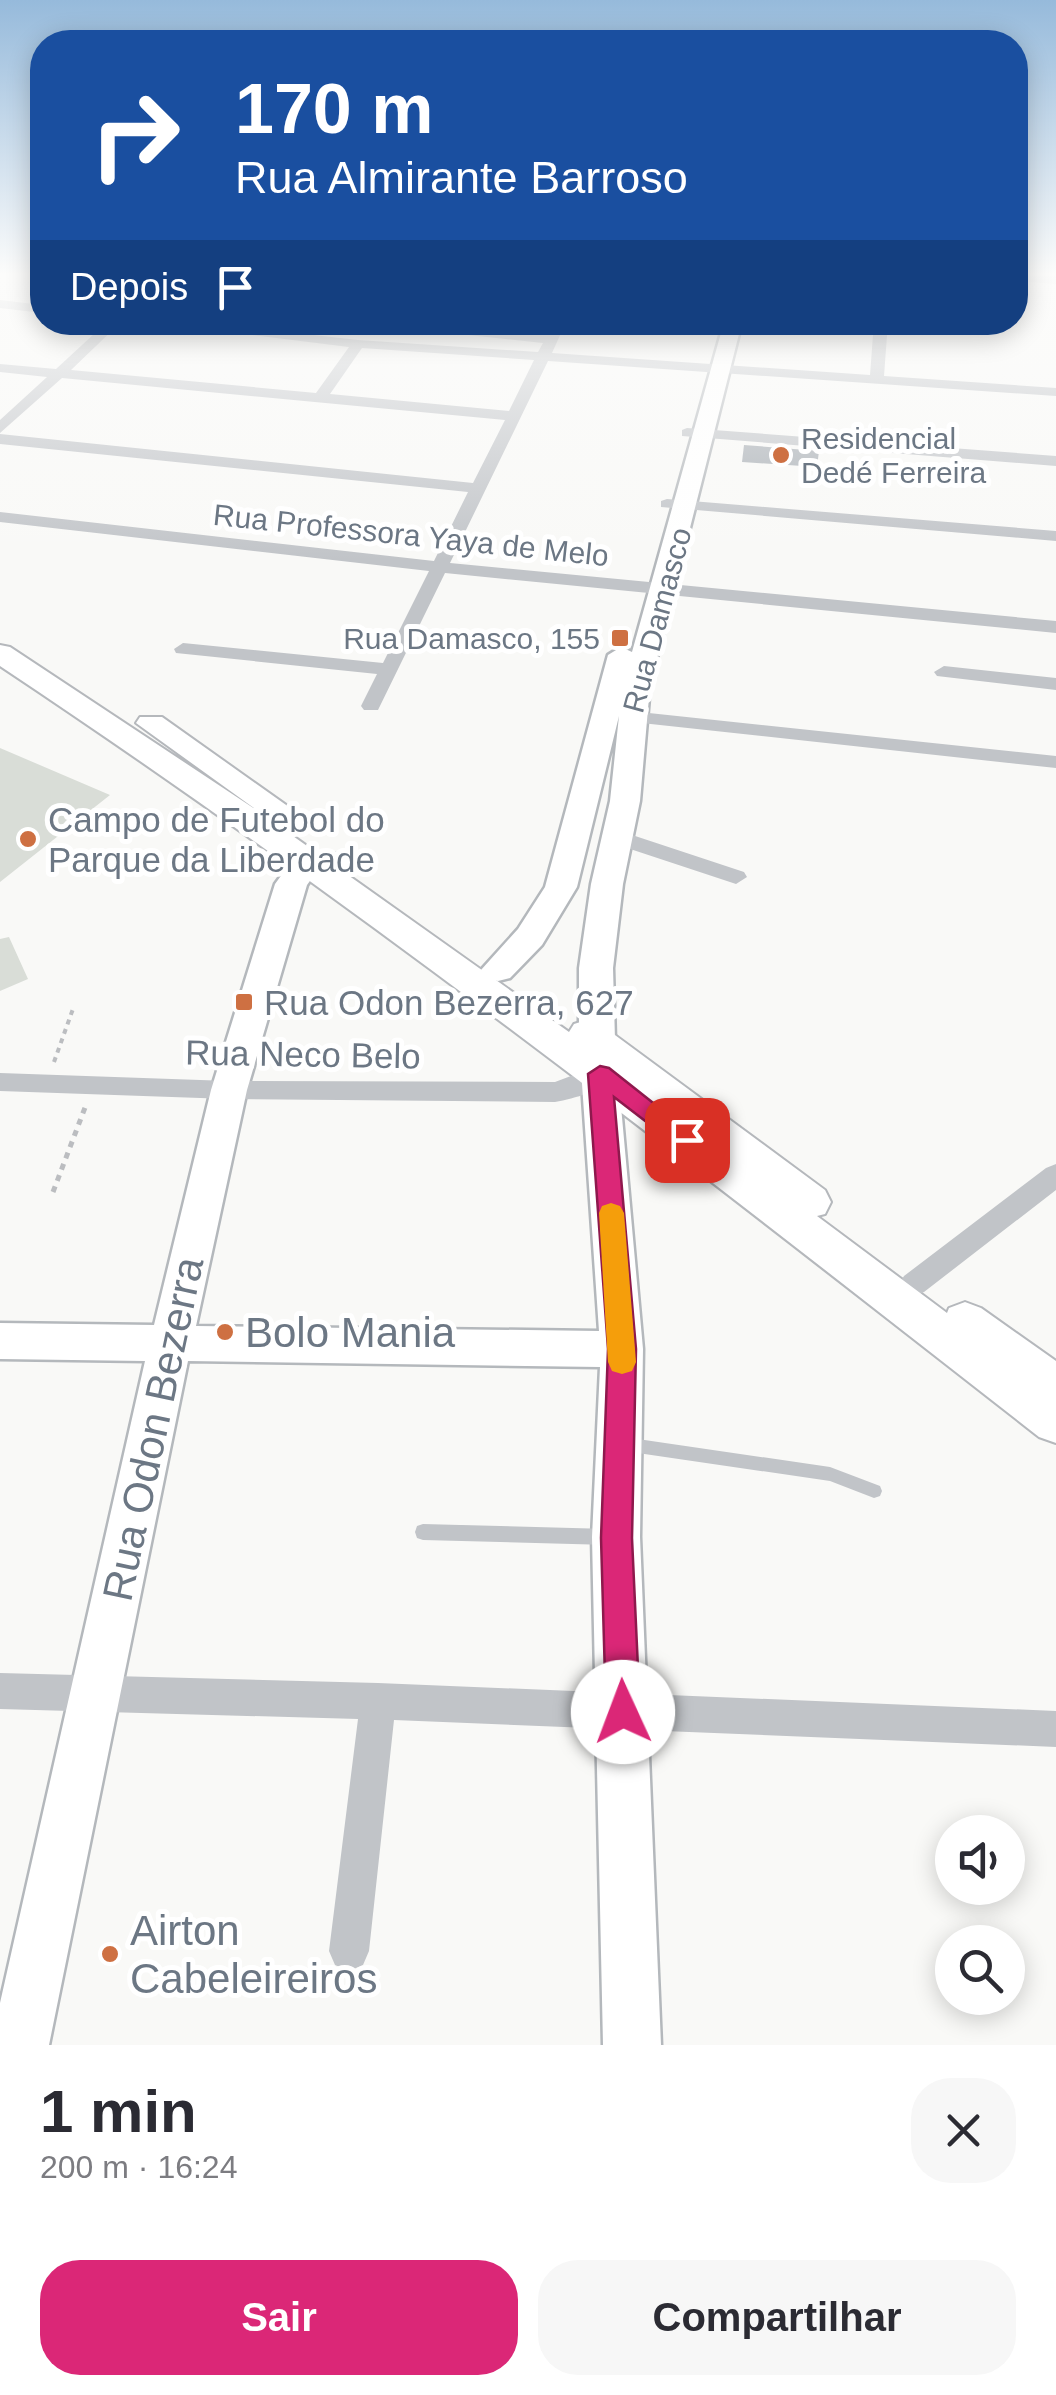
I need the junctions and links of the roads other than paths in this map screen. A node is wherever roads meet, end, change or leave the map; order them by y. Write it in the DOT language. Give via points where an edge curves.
graph roads {
  1 [pos="14,369"];
  2 [pos="65,369"];
  3 [pos="340,369"];
  4 [pos="360,369"];
  5 [pos="537,369"];
  6 [pos="713,369"];
  7 [pos="732,369"];
  8 [pos="877,369"];
  9 [pos="60,374"];
  10 [pos="876,380"];
  11 [pos="1056,392"];
  12 [pos="320,398"];
  13 [pos="339,399"];
  14 [pos="514,416"];
  15 [pos="0,428"];
  16 [pos="696,433"];
  17 [pos="0,440"];
  18 [pos="1056,461"];
  19 [pos="479,488"];
  20 [pos="677,505"];
  21 [pos="0,517"];
  22 [pos="1056,536"];
  23 [pos="440,567"];
  24 [pos="653,586"];
  25 [pos="1056,627"];
  26 [pos="0,632"];
  27 [pos="183,649"];
  28 [pos="0,652"];
  29 [pos="390,668"];
  30 [pos="944,672"];
  31 [pos="1056,684"];
  32 [pos="372,706"];
  33 [pos="630,718"];
  34 [pos="1056,762"];
  35 [pos="617,837"];
  36 [pos="327,861"];
  37 [pos="736,877"];
  38 [pos="498,970"];
  39 [pos="598,1057"];
  40 [pos="0,1082"];
  41 [pos="229,1090"];
  42 [pos="1056,1175"];
  43 [pos="914,1284"];
  44 [pos="0,1341"];
  45 [pos="170,1345"];
  46 [pos="622,1349"];
  47 [pos="1056,1387"];
  48 [pos="1056,1422"];
  49 [pos="622,1443"];
  50 [pos="874,1491"];
  51 [pos="423,1532"];
  52 [pos="616,1538"];
  53 [pos="0,1691"];
  54 [pos="97,1694"];
  55 [pos="378,1702"];
  56 [pos="623,1712"];
  57 [pos="1056,1729"];
  58 [pos="349,1951"];
  59 [pos="20,2045"];
  60 [pos="632,2045"];
  1 -- 9 [label="street"];
  2 -- 9 [label="street"];
  3 -- 12 [label="street"];
  4 -- 13 [label="street"];
  5 -- 14 [label="street"];
  6 -- 16 [label="street, Rua Damasco"];
  7 -- 10 [label="street"];
  8 -- 10 [label="street"];
  9 -- 12 [label="street"];
  9 -- 15 [label="street"];
  10 -- 11 [label="street"];
  12 -- 13 [label="street"];
  13 -- 14 [label="street"];
  14 -- 19 [label="street"];
  16 -- 18 [label="street"];
  16 -- 20 [label="street, Rua Damasco"];
  17 -- 19 [label="street"];
  19 -- 23 [label="street"];
  20 -- 22 [label="street"];
  20 -- 24 [label="street, Rua Damasco"];
  21 -- 23 [label="street, Rua Professora Yaya de Melo"];
  23 -- 24 [label="street, Rua Professora Yaya de Melo"];
  23 -- 29 [label="street"];
  24 -- 25 [label="street, Rua Professora Yaya de Melo"];
  24 -- 33 [label="street, Rua Damasco"];
  24 -- 38 [label="street, Rua Damasco" via="604,716 561,887 530,937"];
  26 -- 36 [label="main road" via="145,719"];
  27 -- 29 [label="street"];
  28 -- 36 [label="main road"];
  29 -- 32 [label="street"];
  30 -- 31 [label="street"];
  33 -- 34 [label="street"];
  33 -- 35 [label="street, Rua Damasco"];
  35 -- 37 [label="street"];
  35 -- 39 [label="street, Rua Damasco" via="596,968"];
  36 -- 38 [label="main road"];
  36 -- 39 [label="main road"];
  36 -- 41 [label="street, Rua Odon Bezerra" via="291,884"];
  38 -- 39 [label="main road"];
  39 -- 41 [label="street, Rua Neco Belo" via="572,1089 554,1092"];
  39 -- 43 [label="main road" via="684,1102"];
  39 -- 46 [label="street, Rua Damasco"];
  39 -- 48 [label="main road"];
  40 -- 41 [label="street, Rua Neco Belo"];
  41 -- 45 [label="street, Rua Odon Bezerra"];
  42 -- 43 [label="street"];
  43 -- 47 [label="main road"];
  44 -- 45 [label="street"];
  45 -- 46 [label="street"];
  45 -- 54 [label="street, Rua Odon Bezerra"];
  46 -- 49 [label="street, Rua Damasco"];
  49 -- 50 [label="lane" via="830,1474"];
  49 -- 52 [label="street, Rua Damasco"];
  51 -- 52 [label="lane"];
  52 -- 56 [label="street, Rua Damasco"];
  53 -- 54 [label="street"];
  54 -- 55 [label="street"];
  54 -- 59 [label="street, Rua Odon Bezerra"];
  55 -- 56 [label="street"];
  55 -- 58 [label="street"];
  56 -- 57 [label="street"];
  56 -- 60 [label="street, Rua Damasco"];
}
